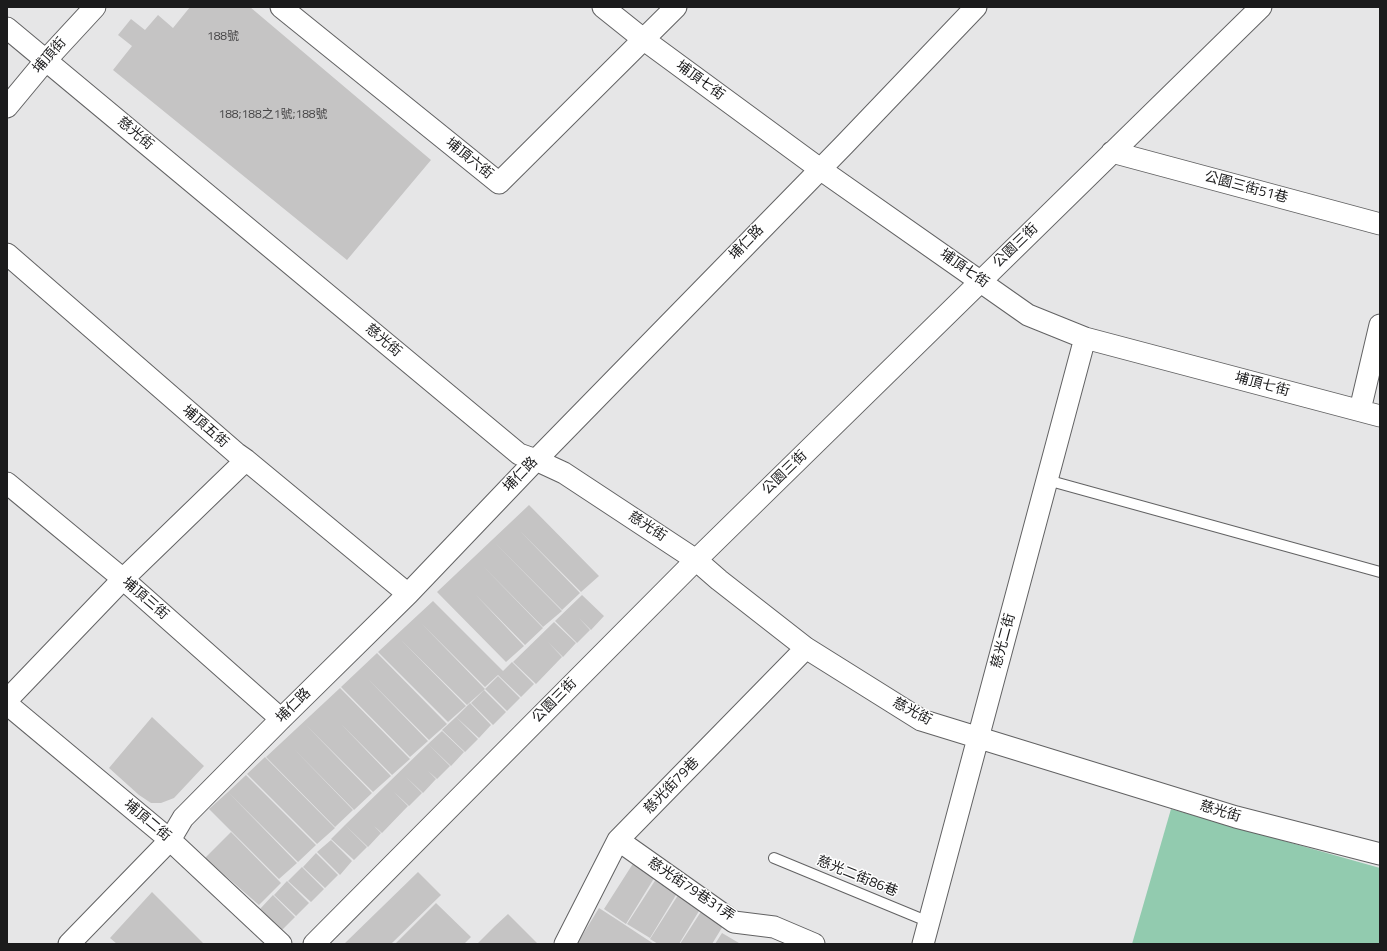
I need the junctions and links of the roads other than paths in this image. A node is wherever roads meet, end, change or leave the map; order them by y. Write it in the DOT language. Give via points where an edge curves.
graph roads {
  1 [pos="94,7"];
  2 [pos="281,7"];
  3 [pos="603,7"];
  4 [pos="676,7"];
  5 [pos="976,7"];
  6 [pos="1261,7"];
  7 [pos="7,28"];
  8 [pos="643,39"];
  9 [pos="46,60"];
  10 [pos="7,107"];
  11 [pos="1112,152"];
  12 [pos="820,169"];
  13 [pos="1380,224"];
  14 [pos="7,254"];
  15 [pos="981,281"];
  16 [pos="1380,325"];
  17 [pos="1085,338"];
  18 [pos="1360,410"];
  19 [pos="1380,416"];
  20 [pos="246,460"];
  21 [pos="536,460"];
  22 [pos="1047,480"];
  23 [pos="7,483"];
  24 [pos="696,560"];
  25 [pos="1380,572"];
  26 [pos="122,579"];
  27 [pos="408,594"];
  28 [pos="806,648"];
  29 [pos="7,700"];
  30 [pos="7,704"];
  31 [pos="281,719"];
  32 [pos="978,737"];
  33 [pos="170,840"];
  34 [pos="618,840"];
  35 [pos="1380,854"];
  36 [pos="774,858"];
  37 [pos="929,922"];
  38 [pos="70,944"];
  39 [pos="281,944"];
  40 [pos="314,944"];
  41 [pos="565,944"];
  42 [pos="814,944"];
  43 [pos="923,944"];
  1 -- 9 [label="street, 埔頂街"];
  2 -- 8 [label="street, 埔頂六街" via="499,183"];
  3 -- 8 [label="street, 埔頂七街"];
  4 -- 8 [label="street, 埔頂六街"];
  5 -- 12 [label="street, 埔仁路"];
  6 -- 11 [label="street, 公園三街"];
  7 -- 9 [label="street, 慈光街"];
  8 -- 12 [label="street, 埔頂七街"];
  9 -- 10 [label="street, 埔頂街"];
  9 -- 21 [label="street, 慈光街" via="518,454"];
  11 -- 13 [label="street, 公園三街51巷"];
  11 -- 15 [label="street, 公園三街"];
  12 -- 15 [label="street, 埔頂七街"];
  12 -- 21 [label="street, 埔仁路"];
  14 -- 20 [label="street, 埔頂五街"];
  15 -- 17 [label="street, 埔頂七街" via="1028,314"];
  15 -- 24 [label="street, 公園三街"];
  16 -- 18 [label="street"];
  17 -- 18 [label="street, 埔頂七街"];
  17 -- 22 [label="street, 慈光二街"];
  18 -- 19 [label="street, 埔頂七街"];
  20 -- 26 [label="street"];
  20 -- 27 [label="street, 埔頂五街"];
  21 -- 24 [label="street, 慈光街" via="564,473"];
  21 -- 27 [label="street, 埔仁路"];
  22 -- 25 [label="lane"];
  22 -- 32 [label="street, 慈光二街"];
  23 -- 26 [label="street, 埔頂三街"];
  24 -- 28 [label="street, 慈光街"];
  24 -- 40 [label="street, 公園三街"];
  26 -- 29 [label="street"];
  26 -- 31 [label="street, 埔頂三街"];
  27 -- 31 [label="street, 埔仁路"];
  28 -- 32 [label="street, 慈光街" via="921,720"];
  28 -- 34 [label="street, 慈光街79巷"];
  30 -- 33 [label="street, 埔頂二街"];
  31 -- 33 [label="street, 埔仁路" via="183,818"];
  32 -- 35 [label="street, 慈光街" via="1236,817"];
  32 -- 37 [label="street, 慈光二街"];
  33 -- 38 [label="street, 埔仁路"];
  33 -- 39 [label="street, 埔頂二街"];
  34 -- 41 [label="street, 慈光街79巷"];
  34 -- 42 [label="street, 慈光街79巷31弄" via="734,922 774,927"];
  36 -- 37 [label="lane, 慈光二街86巷"];
  37 -- 43 [label="street, 慈光二街"];
}
